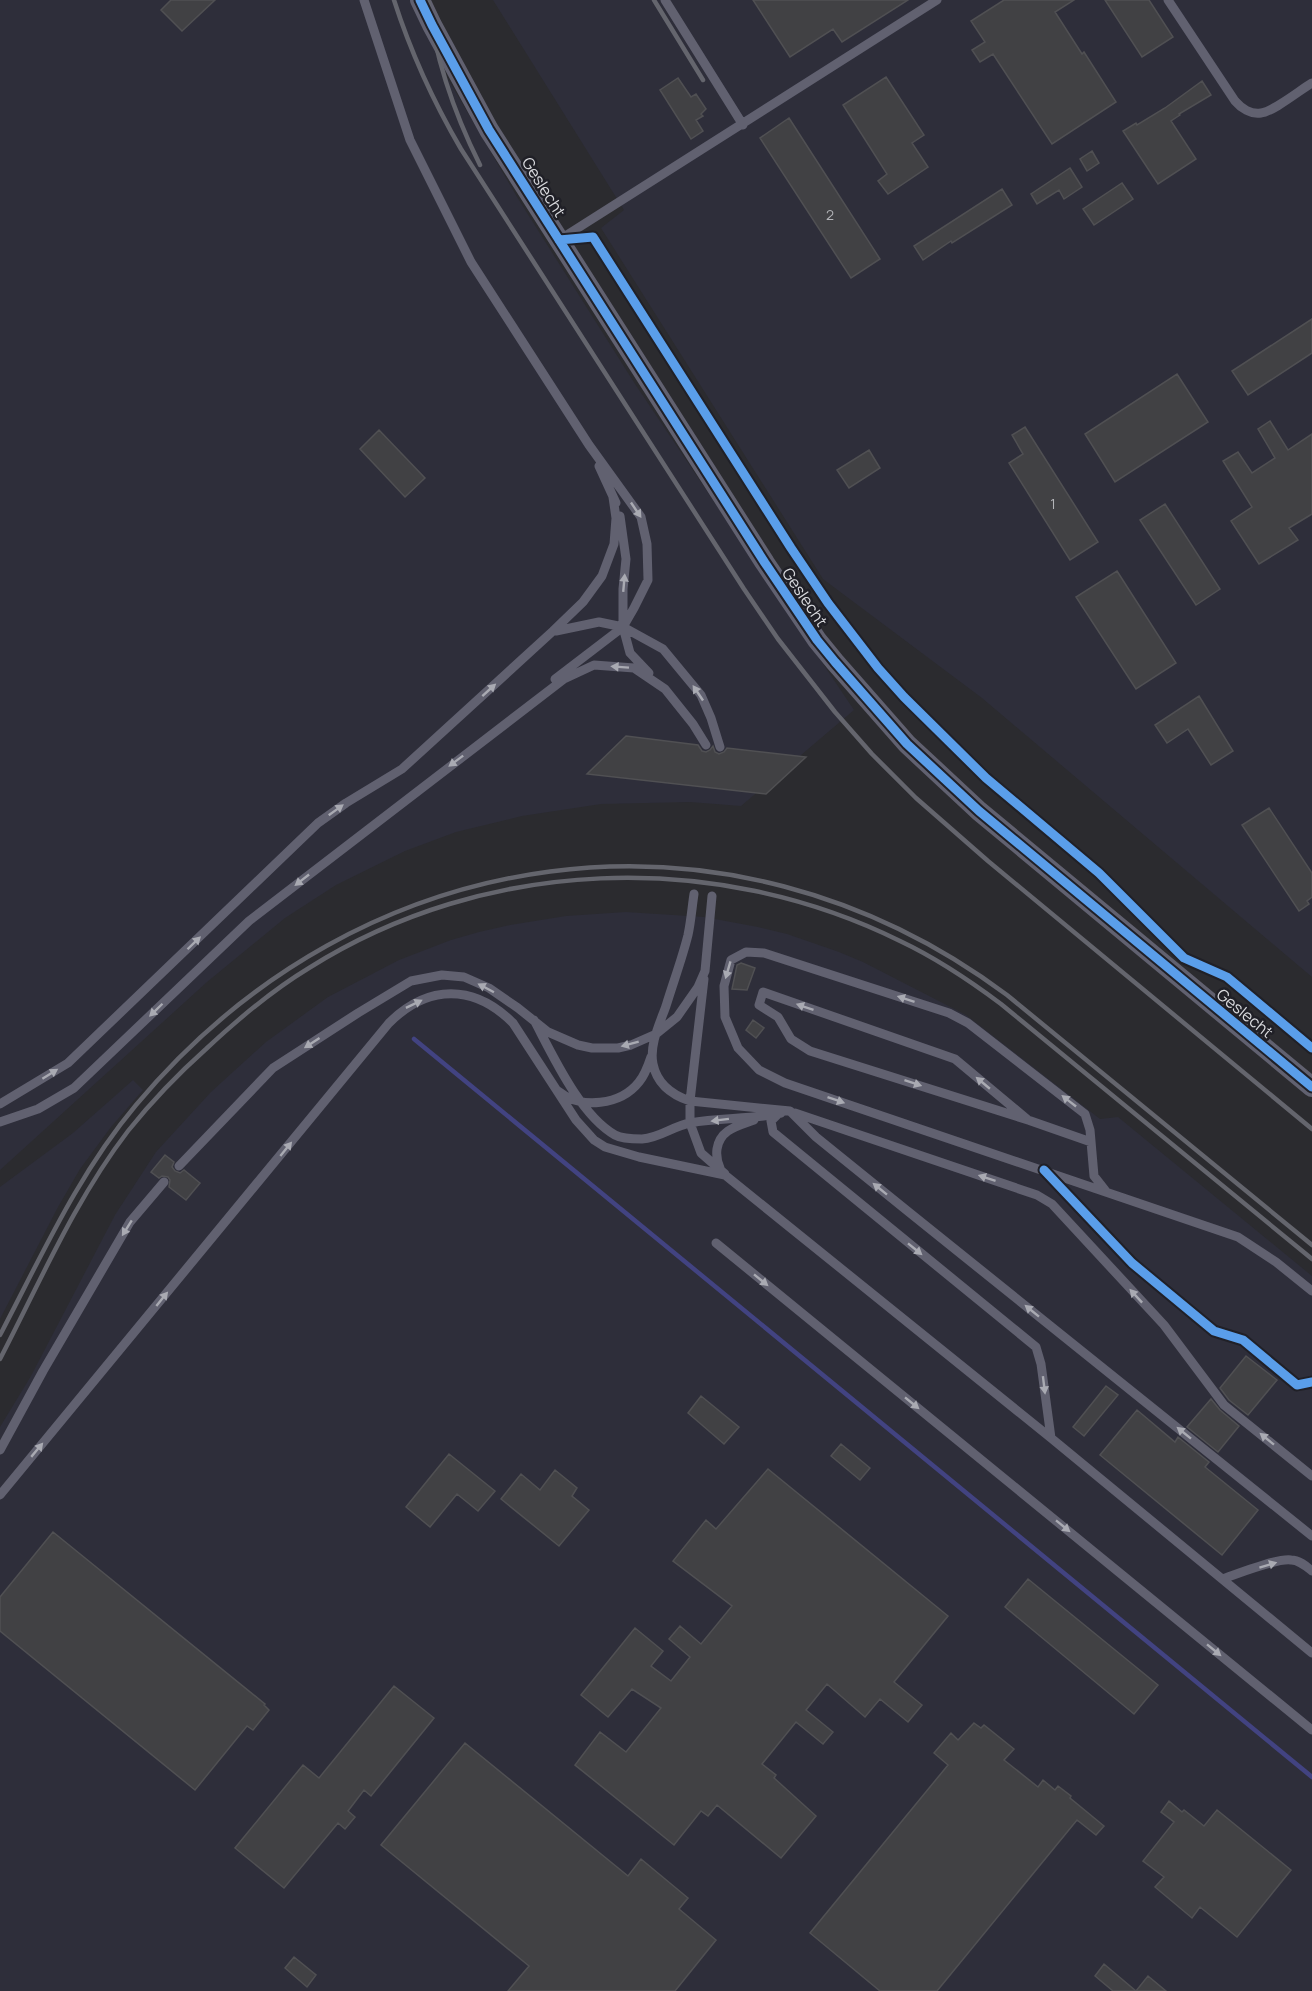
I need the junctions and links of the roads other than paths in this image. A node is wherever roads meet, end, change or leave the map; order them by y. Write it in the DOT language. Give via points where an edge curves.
graph roads {
  1 [pos="364,0"];
  2 [pos="420,0"];
  3 [pos="665,0"];
  4 [pos="937,0"];
  5 [pos="1168,0"];
  6 [pos="1312,83"];
  7 [pos="743,125"];
  8 [pos="559,240"];
  9 [pos="590,445"];
  10 [pos="613,497"];
  11 [pos="623,627"];
  12 [pos="553,631"];
  13 [pos="665,689"];
  14 [pos="501,726"];
  15 [pos="706,746"];
  16 [pos="720,747"];
  17 [pos="694,894"];
  18 [pos="712,896"];
  19 [pos="705,971"];
  20 [pos="534,1020"];
  21 [pos="656,1034"];
  22 [pos="652,1056"];
  23 [pos="1312,1087"];
  24 [pos="554,1088"];
  25 [pos="581,1101"];
  26 [pos="690,1101"];
  27 [pos="0,1104"];
  28 [pos="790,1111"];
  29 [pos="778,1114"];
  30 [pos="763,1117"];
  31 [pos="1028,1120"];
  32 [pos="0,1122"];
  33 [pos="690,1123"];
  34 [pos="1092,1142"];
  35 [pos="179,1167"];
  36 [pos="725,1175"];
  37 [pos="164,1182"];
  38 [pos="1104,1190"];
  39 [pos="716,1243"];
  40 [pos="1312,1291"];
  41 [pos="1051,1438"];
  42 [pos="0,1450"];
  43 [pos="1312,1476"];
  44 [pos="0,1495"];
  45 [pos="1312,1536"];
  46 [pos="1312,1571"];
  47 [pos="1222,1579"];
  48 [pos="1312,1653"];
  49 [pos="1312,1730"];
  1 -- 9 [label="lane" via="410,140 471,262"];
  2 -- 8 [label="street, Geslecht" via="489,130"];
  3 -- 7 [label="lane"];
  4 -- 7 [label="lane"];
  5 -- 6 [label="lane" via="1244,109 1256,113 1269,111"];
  7 -- 8 [label="lane"];
  8 -- 23 [label="street, Geslecht" via="796,611 883,718 986,818"];
  9 -- 10 [label="lane"];
  9 -- 11 [label="lane, one-way" via="641,517 648,544 648,580"];
  11 -- 10 [label="lane, one-way" via="626,559 620,512"];
  10 -- 12 [label="lane" via="614,544 602,576 583,602"];
  11 -- 12 [label="lane" via="599,622"];
  11 -- 13 [label="lane" via="630,653"];
  11 -- 14 [label="lane" via="504,718"];
  16 -- 11 [label="lane, one-way" via="701,695 663,649"];
  27 -- 12 [label="lane, one-way" via="68,1063 318,824 402,769"];
  13 -- 14 [label="lane, one-way" via="634,668 594,665 564,679"];
  13 -- 15 [label="lane"];
  14 -- 32 [label="lane, one-way" via="249,921 74,1088 38,1109"];
  17 -- 21 [label="lane" via="687,935"];
  18 -- 19 [label="lane"];
  19 -- 21 [label="lane" via="677,1017"];
  19 -- 26 [label="lane"];
  21 -- 20 [label="lane, one-way" via="631,1045 592,1048 563,1040"];
  20 -- 25 [label="lane"];
  20 -- 35 [label="lane, one-way" via="489,988 464,977 442,975 411,981 273,1068"];
  21 -- 22 [label="lane"];
  22 -- 25 [label="lane" via="639,1082 620,1098"];
  22 -- 26 [label="lane" via="658,1077 667,1089"];
  24 -- 25 [label="lane"];
  24 -- 36 [label="lane" via="584,1132 605,1147"];
  44 -- 24 [label="lane, one-way" via="402,1010 425,999 454,994 488,1003 513,1023"];
  25 -- 33 [label="lane" via="617,1137 645,1139"];
  26 -- 28 [label="lane"];
  26 -- 33 [label="lane"];
  28 -- 29 [label="lane"];
  43 -- 28 [label="lane, one-way" via="1224,1405 1164,1325 1052,1204 1037,1195"];
  45 -- 28 [label="lane, one-way" via="816,1137"];
  29 -- 30 [label="lane"];
  29 -- 41 [label="lane, one-way" via="771,1121 773,1132 1036,1347"];
  30 -- 33 [label="lane, one-way"];
  30 -- 36 [label="lane" via="733,1128 721,1138 717,1159"];
  31 -- 31 [label="lane, one-way" via="955,1059 763,992 759,1005 778,1017 790,1039 810,1051"];
  31 -- 34 [label="lane"];
  33 -- 36 [label="lane" via="701,1153"];
  34 -- 38 [label="lane" via="1094,1176"];
  34 -- 38 [label="lane, one-way" via="1085,1114 968,1023 949,1013 764,953 746,952 731,960 724,986 725,1017 738,1048 759,1070 785,1083"];
  36 -- 41 [label="lane"];
  37 -- 42 [label="lane, one-way" via="130,1222"];
  38 -- 40 [label="lane" via="1238,1236"];
  39 -- 49 [label="lane, one-way"];
  41 -- 47 [label="lane"];
  47 -- 46 [label="lane, one-way" via="1292,1560"];
  47 -- 48 [label="lane"];
}
